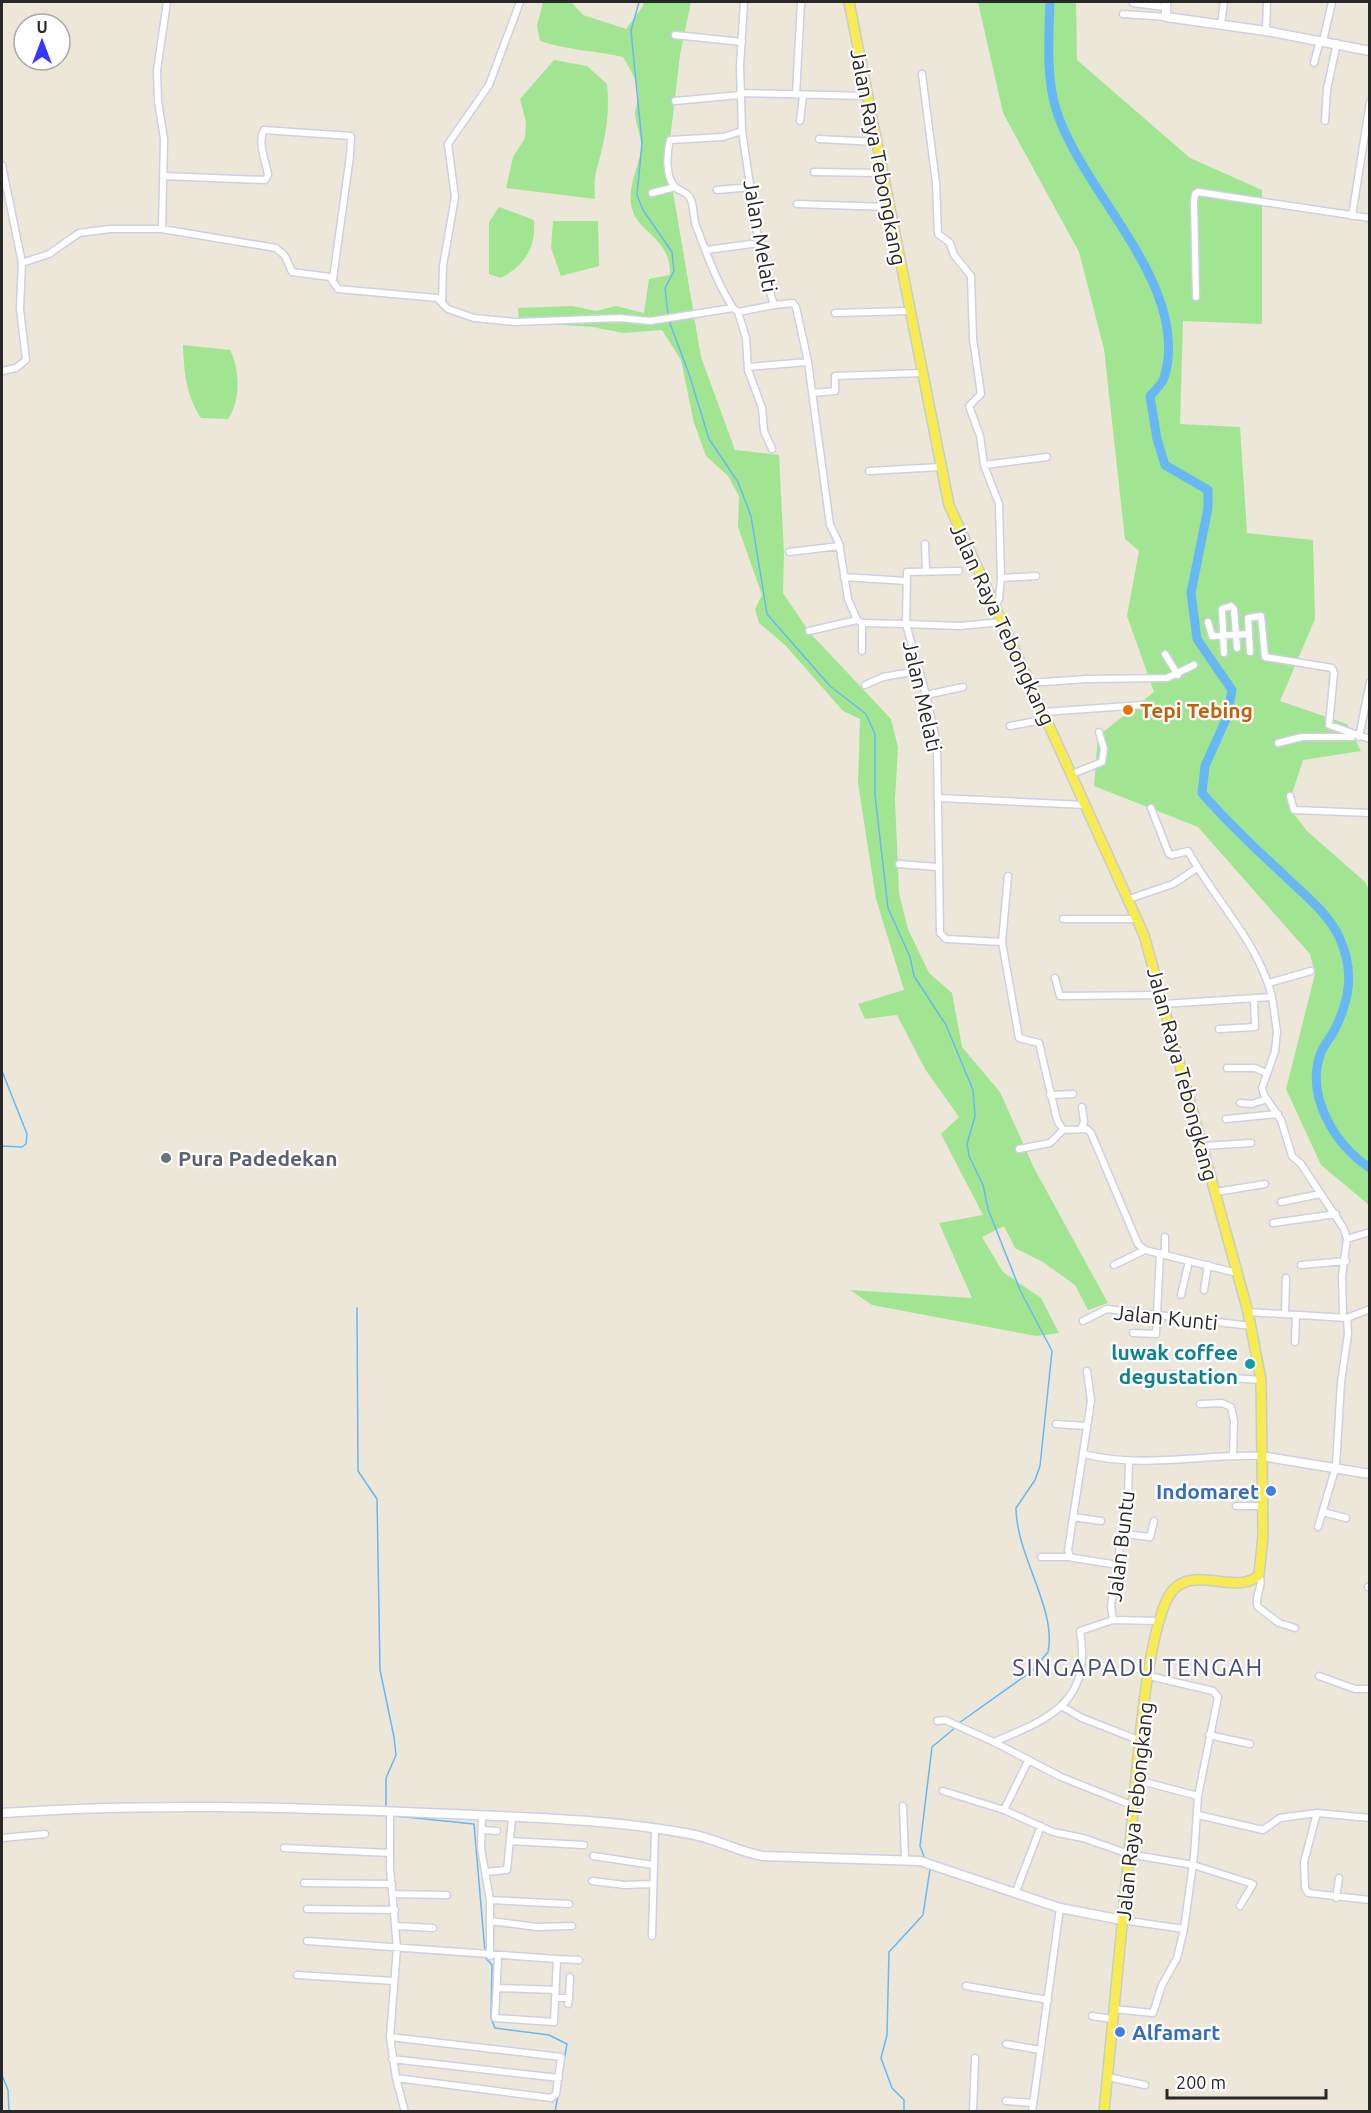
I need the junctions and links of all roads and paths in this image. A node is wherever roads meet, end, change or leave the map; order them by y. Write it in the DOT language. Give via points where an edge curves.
graph roads {
  1 [pos="167,2"];
  2 [pos="520,2"];
  3 [pos="744,2"];
  4 [pos="801,2"];
  5 [pos="849,2"];
  6 [pos="1224,2"];
  7 [pos="1267,2"];
  8 [pos="1332,2"];
  9 [pos="1132,3"];
  10 [pos="1166,9"];
  11 [pos="1123,14"];
  12 [pos="1221,24"];
  13 [pos="1266,31"];
  14 [pos="675,35"];
  15 [pos="1322,41"];
  16 [pos="742,42"];
  17 [pos="1337,44"];
  18 [pos="1370,51"];
  19 [pos="1314,63"];
  20 [pos="922,74"];
  21 [pos="740,94"];
  22 [pos="796,95"];
  23 [pos="803,96"];
  24 [pos="867,96"];
  25 [pos="675,101"];
  26 [pos="1370,102"];
  27 [pos="800,121"];
  28 [pos="1325,121"];
  29 [pos="742,131"];
  30 [pos="819,140"];
  31 [pos="876,142"];
  32 [pos="2,165"];
  33 [pos="814,172"];
  34 [pos="882,173"];
  35 [pos="163,176"];
  36 [pos="675,187"];
  37 [pos="752,187"];
  38 [pos="717,190"];
  39 [pos="652,193"];
  40 [pos="797,204"];
  41 [pos="889,207"];
  42 [pos="1352,216"];
  43 [pos="1370,218"];
  44 [pos="162,229"];
  45 [pos="759,243"];
  46 [pos="706,250"];
  47 [pos="22,263"];
  48 [pos="333,279"];
  49 [pos="1196,297"];
  50 [pos="442,303"];
  51 [pos="774,305"];
  52 [pos="735,310"];
  53 [pos="909,310"];
  54 [pos="835,313"];
  55 [pos="808,362"];
  56 [pos="748,367"];
  57 [pos="2,371"];
  58 [pos="922,373"];
  59 [pos="813,393"];
  60 [pos="772,449"];
  61 [pos="1047,457"];
  62 [pos="984,465"];
  63 [pos="941,467"];
  64 [pos="869,471"];
  65 [pos="925,544"];
  66 [pos="840,546"];
  67 [pos="789,552"];
  68 [pos="926,570"];
  69 [pos="959,571"];
  70 [pos="1036,576"];
  71 [pos="844,577"];
  72 [pos="1001,578"];
  73 [pos="906,581"];
  74 [pos="994,606"];
  75 [pos="859,622"];
  76 [pos="1002,622"];
  77 [pos="1208,622"];
  78 [pos="906,624"];
  79 [pos="809,632"];
  80 [pos="1236,634"];
  81 [pos="1249,634"];
  82 [pos="1223,635"];
  83 [pos="1237,648"];
  84 [pos="862,651"];
  85 [pos="1224,652"];
  86 [pos="1250,652"];
  87 [pos="1165,654"];
  88 [pos="1194,665"];
  89 [pos="917,671"];
  90 [pos="1178,675"];
  91 [pos="1370,682"];
  92 [pos="1030,683"];
  93 [pos="865,685"];
  94 [pos="963,687"];
  95 [pos="926,695"];
  96 [pos="1142,705"];
  97 [pos="1045,716"];
  98 [pos="1010,726"];
  99 [pos="1099,732"];
  100 [pos="1357,736"];
  101 [pos="1370,739"];
  102 [pos="1278,742"];
  103 [pos="1072,774"];
  104 [pos="1290,796"];
  105 [pos="940,798"];
  106 [pos="1086,805"];
  107 [pos="1151,808"];
  108 [pos="1370,813"];
  109 [pos="899,864"];
  110 [pos="937,867"];
  111 [pos="1197,868"];
  112 [pos="1008,876"];
  113 [pos="1129,899"];
  114 [pos="1063,919"];
  115 [pos="1137,919"];
  116 [pos="1002,942"];
  117 [pos="1311,971"];
  118 [pos="1055,978"];
  119 [pos="1269,983"];
  120 [pos="1272,997"];
  121 [pos="1162,999"];
  122 [pos="1254,999"];
  123 [pos="1219,1029"];
  124 [pos="1227,1068"];
  125 [pos="1266,1073"];
  126 [pos="1073,1094"];
  127 [pos="1050,1095"];
  128 [pos="1267,1099"];
  129 [pos="1240,1103"];
  130 [pos="1082,1107"];
  131 [pos="1278,1114"];
  132 [pos="1226,1119"];
  133 [pos="1081,1129"];
  134 [pos="1063,1130"];
  135 [pos="1251,1143"];
  136 [pos="1203,1146"];
  137 [pos="1019,1149"];
  138 [pos="1265,1184"];
  139 [pos="1216,1192"];
  140 [pos="1320,1194"];
  141 [pos="1281,1202"];
  142 [pos="1336,1214"];
  143 [pos="1273,1223"];
  144 [pos="1370,1232"];
  145 [pos="1165,1237"];
  146 [pos="1347,1239"];
  147 [pos="1143,1248"];
  148 [pos="1162,1253"];
  149 [pos="1189,1261"];
  150 [pos="1346,1261"];
  151 [pos="1114,1265"];
  152 [pos="1208,1265"];
  153 [pos="1301,1265"];
  154 [pos="1237,1273"];
  155 [pos="1286,1278"];
  156 [pos="1204,1290"];
  157 [pos="1181,1295"];
  158 [pos="1370,1309"];
  159 [pos="1248,1312"];
  160 [pos="1158,1314"];
  161 [pos="1285,1314"];
  162 [pos="1296,1314"];
  163 [pos="1345,1317"];
  164 [pos="1083,1321"];
  165 [pos="1251,1326"];
  166 [pos="1133,1333"];
  167 [pos="1295,1342"];
  168 [pos="1088,1371"];
  169 [pos="1168,1374"];
  170 [pos="1261,1380"];
  171 [pos="1200,1404"];
  172 [pos="1056,1425"];
  173 [pos="1088,1426"];
  174 [pos="1084,1454"];
  175 [pos="1233,1455"];
  176 [pos="1261,1456"];
  177 [pos="1129,1461"];
  178 [pos="1336,1466"];
  179 [pos="1370,1474"];
  180 [pos="1236,1506"];
  181 [pos="1262,1506"];
  182 [pos="1323,1512"];
  183 [pos="1073,1517"];
  184 [pos="1346,1518"];
  185 [pos="1101,1521"];
  186 [pos="1154,1521"];
  187 [pos="1318,1527"];
  188 [pos="1123,1534"];
  189 [pos="1041,1557"];
  190 [pos="1070,1557"];
  191 [pos="1118,1565"];
  192 [pos="1259,1575"];
  193 [pos="1113,1620"];
  194 [pos="1159,1621"];
  195 [pos="1295,1628"];
  196 [pos="1149,1676"];
  197 [pos="1319,1676"];
  198 [pos="1370,1689"];
  199 [pos="1063,1707"];
  200 [pos="938,1721"];
  201 [pos="1209,1735"];
  202 [pos="1141,1741"];
  203 [pos="994,1743"];
  204 [pos="1250,1744"];
  205 [pos="1028,1761"];
  206 [pos="1137,1780"];
  207 [pos="943,1791"];
  208 [pos="1198,1796"];
  209 [pos="903,1806"];
  210 [pos="1134,1806"];
  211 [pos="1004,1810"];
  212 [pos="390,1812"];
  213 [pos="2,1813"];
  214 [pos="1317,1813"];
  215 [pos="1198,1815"];
  216 [pos="482,1816"];
  217 [pos="512,1818"];
  218 [pos="1370,1818"];
  219 [pos="1041,1826"];
  220 [pos="482,1830"];
  221 [pos="655,1830"];
  222 [pos="497,1831"];
  223 [pos="45,1834"];
  224 [pos="2,1838"];
  225 [pos="511,1841"];
  226 [pos="584,1845"];
  227 [pos="284,1848"];
  228 [pos="390,1853"];
  229 [pos="1129,1854"];
  230 [pos="593,1856"];
  231 [pos="905,1858"];
  232 [pos="1193,1864"];
  233 [pos="653,1865"];
  234 [pos="485,1872"];
  235 [pos="1339,1878"];
  236 [pos="592,1881"];
  237 [pos="304,1883"];
  238 [pos="392,1884"];
  239 [pos="652,1884"];
  240 [pos="393,1894"];
  241 [pos="1016,1894"];
  242 [pos="447,1895"];
  243 [pos="1336,1898"];
  244 [pos="490,1900"];
  245 [pos="1370,1900"];
  246 [pos="569,1905"];
  247 [pos="1240,1906"];
  248 [pos="1060,1908"];
  249 [pos="307,1909"];
  250 [pos="394,1910"];
  251 [pos="1122,1920"];
  252 [pos="491,1921"];
  253 [pos="396,1926"];
  254 [pos="572,1926"];
  255 [pos="433,1928"];
  256 [pos="1184,1929"];
  257 [pos="652,1936"];
  258 [pos="307,1941"];
  259 [pos="397,1948"];
  260 [pos="490,1956"];
  261 [pos="498,1957"];
  262 [pos="558,1959"];
  263 [pos="579,1960"];
  264 [pos="297,1975"];
  265 [pos="570,1977"];
  266 [pos="394,1981"];
  267 [pos="966,1986"];
  268 [pos="497,1988"];
  269 [pos="556,1990"];
  270 [pos="556,1998"];
  271 [pos="1048,2000"];
  272 [pos="1113,2014"];
  273 [pos="1092,2016"];
  274 [pos="390,2037"];
  275 [pos="1006,2044"];
  276 [pos="1040,2050"];
  277 [pos="975,2058"];
  278 [pos="392,2059"];
  279 [pos="396,2078"];
  280 [pos="560,2078"];
  281 [pos="1108,2078"];
  282 [pos="1145,2085"];
  283 [pos="1006,2101"];
  284 [pos="1033,2103"];
  285 [pos="405,2112"];
  286 [pos="974,2112"];
  287 [pos="1032,2112"];
  288 [pos="1104,2112"];
  1 -- 35 [label="street" via="157,70 164,139"];
  2 -- 50 [label="street" via="489,85 448,144 455,197 443,266"];
  3 -- 16 [label="street, Jalan Melati"];
  4 -- 22 [label="street"];
  5 -- 24 [label="main road, Jalan Raya Tebongkang"];
  6 -- 12 [label="street"];
  7 -- 13 [label="street"];
  8 -- 15 [label="street"];
  9 -- 10 [label="street"];
  10 -- 11 [label="street"];
  10 -- 12 [label="main road"];
  12 -- 13 [label="main road"];
  13 -- 15 [label="main road"];
  14 -- 16 [label="street"];
  15 -- 17 [label="main road"];
  15 -- 19 [label="street"];
  16 -- 21 [label="street, Jalan Melati"];
  17 -- 18 [label="main road"];
  17 -- 28 [label="street"];
  20 -- 62 [label="street" via="936,183 938,234 968,270 972,282 973,339 981,394 969,406 981,436"];
  21 -- 22 [label="street"];
  21 -- 25 [label="street"];
  21 -- 29 [label="street, Jalan Melati"];
  22 -- 23 [label="street"];
  23 -- 24 [label="street"];
  23 -- 27 [label="street"];
  24 -- 31 [label="main road, Jalan Raya Tebongkang"];
  26 -- 42 [label="street"];
  29 -- 36 [label="street" via="723,137 670,140 668,163"];
  29 -- 37 [label="street, Jalan Melati"];
  30 -- 31 [label="street"];
  31 -- 34 [label="main road, Jalan Raya Tebongkang"];
  32 -- 47 [label="street"];
  33 -- 34 [label="street"];
  34 -- 41 [label="main road, Jalan Raya Tebongkang"];
  35 -- 44 [label="street"];
  35 -- 48 [label="street" via="265,180 268,175 262,150 264,130 351,136"];
  36 -- 39 [label="street"];
  36 -- 46 [label="street" via="689,195"];
  37 -- 38 [label="street"];
  37 -- 45 [label="street, Jalan Melati"];
  40 -- 41 [label="street"];
  41 -- 53 [label="main road, Jalan Raya Tebongkang"];
  42 -- 43 [label="street"];
  42 -- 49 [label="street" via="1198,192 1194,202"];
  44 -- 47 [label="street" via="79,233 49,254"];
  44 -- 48 [label="street" via="276,248 285,256 292,272"];
  45 -- 46 [label="street"];
  45 -- 51 [label="street, Jalan Melati"];
  46 -- 52 [label="street" via="711,268"];
  47 -- 57 [label="street" via="20,309 26,360 16,368"];
  48 -- 50 [label="street" via="338,289 437,298"];
  50 -- 52 [label="street" via="474,318 515,322 619,318 650,321"];
  51 -- 52 [label="street"];
  51 -- 55 [label="street, Jalan Melati" via="795,304"];
  52 -- 56 [label="street" via="746,338"];
  53 -- 54 [label="street"];
  53 -- 58 [label="main road, Jalan Raya Tebongkang"];
  55 -- 56 [label="street"];
  55 -- 59 [label="street, Jalan Melati"];
  56 -- 60 [label="street"];
  58 -- 59 [label="street" via="835,376 834,391"];
  58 -- 63 [label="main road, Jalan Raya Tebongkang"];
  59 -- 66 [label="street, Jalan Melati" via="825,498 831,529"];
  61 -- 62 [label="street"];
  62 -- 72 [label="street" via="999,504"];
  63 -- 64 [label="street"];
  63 -- 74 [label="main road, Jalan Raya Tebongkang" via="951,512"];
  65 -- 68 [label="street"];
  66 -- 67 [label="street"];
  66 -- 71 [label="street, Jalan Melati"];
  68 -- 69 [label="street"];
  68 -- 73 [label="street" via="908,571"];
  70 -- 72 [label="street"];
  71 -- 73 [label="street"];
  71 -- 75 [label="street, Jalan Melati" via="848,599"];
  72 -- 74 [label="street" via="999,599"];
  73 -- 78 [label="street"];
  74 -- 76 [label="main road, Jalan Raya Tebongkang"];
  75 -- 78 [label="street, Jalan Melati"];
  75 -- 79 [label="street"];
  75 -- 84 [label="street"];
  76 -- 78 [label="street" via="960,626"];
  76 -- 92 [label="main road, Jalan Raya Tebongkang"];
  77 -- 82 [label="street" via="1212,636"];
  78 -- 89 [label="street, Jalan Melati"];
  80 -- 81 [label="street"];
  80 -- 82 [label="street"];
  80 -- 82 [label="street" via="1231,606 1222,609"];
  80 -- 83 [label="street"];
  81 -- 86 [label="street"];
  81 -- 100 [label="street" via="1248,618 1261,615 1265,657 1332,668 1329,725"];
  82 -- 85 [label="street"];
  87 -- 90 [label="street"];
  88 -- 90 [label="street"];
  89 -- 93 [label="street" via="883,677"];
  89 -- 95 [label="street, Jalan Melati"];
  90 -- 92 [label="street" via="1162,679"];
  91 -- 100 [label="street"];
  92 -- 97 [label="main road, Jalan Raya Tebongkang"];
  94 -- 95 [label="street"];
  95 -- 105 [label="street, Jalan Melati" via="937,744"];
  96 -- 97 [label="street"];
  97 -- 98 [label="street"];
  97 -- 103 [label="main road, Jalan Raya Tebongkang"];
  99 -- 103 [label="street" via="1104,749 1102,762"];
  100 -- 101 [label="street"];
  100 -- 102 [label="street"];
  103 -- 106 [label="main road, Jalan Raya Tebongkang"];
  104 -- 108 [label="street" via="1294,810"];
  105 -- 106 [label="street"];
  105 -- 110 [label="street, Jalan Melati"];
  106 -- 113 [label="main road, Jalan Raya Tebongkang"];
  107 -- 111 [label="street" via="1169,854 1186,850"];
  109 -- 110 [label="street"];
  110 -- 116 [label="street, Jalan Melati" via="942,937"];
  111 -- 113 [label="street" via="1173,884"];
  111 -- 119 [label="street" via="1243,935"];
  112 -- 116 [label="street"];
  113 -- 115 [label="main road, Jalan Raya Tebongkang"];
  114 -- 115 [label="street"];
  115 -- 121 [label="main road, Jalan Raya Tebongkang"];
  116 -- 127 [label="street" via="1019,1038 1040,1044"];
  117 -- 119 [label="street"];
  118 -- 121 [label="street" via="1060,996"];
  119 -- 120 [label="street"];
  120 -- 122 [label="street"];
  120 -- 125 [label="street" via="1276,1042"];
  121 -- 122 [label="street"];
  121 -- 136 [label="main road, Jalan Raya Tebongkang"];
  122 -- 123 [label="street" via="1255,1027"];
  124 -- 125 [label="street" via="1255,1068"];
  125 -- 128 [label="street" via="1262,1088"];
  126 -- 127 [label="street"];
  127 -- 134 [label="street"];
  128 -- 129 [label="street"];
  128 -- 131 [label="street"];
  130 -- 133 [label="street"];
  131 -- 132 [label="street"];
  131 -- 140 [label="street" via="1289,1150"];
  133 -- 134 [label="street"];
  133 -- 147 [label="street" via="1090,1133"];
  134 -- 137 [label="street" via="1050,1143"];
  135 -- 136 [label="street"];
  136 -- 139 [label="main road, Jalan Raya Tebongkang"];
  138 -- 139 [label="street"];
  139 -- 154 [label="main road, Jalan Raya Tebongkang"];
  140 -- 141 [label="street"];
  140 -- 142 [label="street"];
  142 -- 143 [label="street"];
  142 -- 146 [label="street"];
  144 -- 146 [label="street"];
  145 -- 148 [label="street"];
  146 -- 150 [label="street"];
  147 -- 148 [label="street"];
  147 -- 151 [label="street"];
  148 -- 149 [label="street"];
  148 -- 160 [label="street"];
  149 -- 152 [label="street"];
  149 -- 157 [label="street"];
  150 -- 153 [label="street"];
  150 -- 163 [label="street" via="1342,1276"];
  152 -- 154 [label="street"];
  152 -- 156 [label="street"];
  154 -- 159 [label="main road, Jalan Raya Tebongkang"];
  155 -- 161 [label="street"];
  158 -- 163 [label="street"];
  159 -- 161 [label="street"];
  159 -- 165 [label="main road, Jalan Raya Tebongkang"];
  160 -- 164 [label="street, Jalan Kunti" via="1102,1311"];
  160 -- 165 [label="street, Jalan Kunti"];
  160 -- 166 [label="street" via="1155,1335"];
  161 -- 162 [label="street"];
  162 -- 163 [label="street"];
  162 -- 167 [label="street"];
  163 -- 178 [label="street" via="1348,1334"];
  165 -- 170 [label="main road, Jalan Raya Tebongkang"];
  168 -- 173 [label="street"];
  169 -- 170 [label="street"];
  170 -- 176 [label="main road, Jalan Raya Tebongkang"];
  171 -- 175 [label="street" via="1222,1403 1231,1407"];
  172 -- 173 [label="street"];
  173 -- 174 [label="street"];
  174 -- 177 [label="street"];
  174 -- 183 [label="street"];
  175 -- 176 [label="street"];
  175 -- 177 [label="street"];
  176 -- 178 [label="main road"];
  176 -- 181 [label="main road, Jalan Raya Tebongkang"];
  177 -- 188 [label="street, Jalan Buntu"];
  178 -- 179 [label="main road"];
  178 -- 182 [label="street"];
  180 -- 181 [label="street"];
  181 -- 192 [label="main road, Jalan Raya Tebongkang"];
  182 -- 184 [label="street"];
  182 -- 187 [label="street"];
  183 -- 185 [label="street"];
  183 -- 190 [label="street"];
  186 -- 188 [label="street" via="1150,1538"];
  188 -- 191 [label="street, Jalan Buntu"];
  189 -- 190 [label="street"];
  190 -- 191 [label="street"];
  191 -- 193 [label="street, Jalan Buntu"];
  192 -- 194 [label="main road, Jalan Raya Tebongkang" via="1247,1581 1181,1583 1170,1594"];
  192 -- 195 [label="street" via="1262,1581 1258,1607 1279,1623"];
  193 -- 194 [label="street, Jalan Buntu"];
  193 -- 199 [label="street" via="1080,1631 1082,1669"];
  194 -- 196 [label="main road, Jalan Raya Tebongkang"];
  196 -- 201 [label="street" via="1217,1694"];
  196 -- 202 [label="main road, Jalan Raya Tebongkang"];
  197 -- 198 [label="street" via="1355,1689"];
  199 -- 202 [label="street"];
  199 -- 203 [label="street"];
  200 -- 203 [label="street" via="945,1720"];
  201 -- 204 [label="street"];
  201 -- 208 [label="street"];
  202 -- 206 [label="main road, Jalan Raya Tebongkang"];
  203 -- 205 [label="street"];
  205 -- 210 [label="street"];
  205 -- 211 [label="street"];
  206 -- 208 [label="street"];
  206 -- 210 [label="main road, Jalan Raya Tebongkang"];
  207 -- 211 [label="street"];
  208 -- 215 [label="street"];
  209 -- 231 [label="street"];
  210 -- 229 [label="main road, Jalan Raya Tebongkang"];
  211 -- 219 [label="street"];
  212 -- 213 [label="main road" via="274,1807"];
  212 -- 216 [label="main road"];
  212 -- 228 [label="street"];
  214 -- 215 [label="street" via="1280,1818 1263,1830"];
  214 -- 218 [label="street"];
  214 -- 243 [label="street" via="1304,1862 1305,1888 1308,1893"];
  215 -- 232 [label="street"];
  216 -- 217 [label="main road"];
  216 -- 220 [label="street"];
  217 -- 221 [label="main road"];
  217 -- 225 [label="street"];
  219 -- 229 [label="street"];
  219 -- 241 [label="street"];
  220 -- 222 [label="street"];
  220 -- 234 [label="street"];
  221 -- 231 [label="main road" via="698,1836 763,1856"];
  221 -- 233 [label="street"];
  223 -- 224 [label="street"];
  225 -- 226 [label="street"];
  225 -- 234 [label="street" via="507,1871"];
  227 -- 228 [label="street"];
  228 -- 238 [label="street"];
  229 -- 232 [label="street"];
  229 -- 251 [label="main road, Jalan Raya Tebongkang"];
  230 -- 233 [label="street"];
  231 -- 241 [label="main road"];
  232 -- 247 [label="street" via="1254,1885"];
  232 -- 256 [label="street"];
  233 -- 239 [label="street"];
  234 -- 244 [label="street"];
  235 -- 243 [label="street"];
  236 -- 239 [label="street"];
  237 -- 238 [label="street"];
  238 -- 240 [label="street"];
  239 -- 257 [label="street"];
  240 -- 242 [label="street"];
  240 -- 250 [label="street"];
  241 -- 248 [label="main road"];
  243 -- 245 [label="street"];
  244 -- 246 [label="street"];
  244 -- 252 [label="street"];
  248 -- 251 [label="main road"];
  248 -- 271 [label="street"];
  249 -- 250 [label="street"];
  250 -- 253 [label="street"];
  251 -- 256 [label="street"];
  251 -- 272 [label="main road, Jalan Raya Tebongkang"];
  252 -- 254 [label="street" via="537,1927"];
  252 -- 260 [label="street"];
  253 -- 255 [label="street"];
  253 -- 259 [label="street"];
  256 -- 272 [label="street" via="1177,1958 1153,2013"];
  258 -- 259 [label="street"];
  259 -- 260 [label="street"];
  259 -- 266 [label="street"];
  260 -- 261 [label="street"];
  261 -- 262 [label="street"];
  261 -- 268 [label="street"];
  262 -- 263 [label="street"];
  262 -- 269 [label="street"];
  264 -- 266 [label="street"];
  265 -- 270 [label="street" via="569,2001"];
  266 -- 274 [label="street"];
  267 -- 271 [label="street"];
  268 -- 269 [label="street"];
  268 -- 270 [label="street" via="495,2015 500,2020 554,2022"];
  269 -- 270 [label="street"];
  271 -- 276 [label="street"];
  272 -- 273 [label="street"];
  272 -- 281 [label="main road, Jalan Raya Tebongkang"];
  274 -- 278 [label="street"];
  274 -- 280 [label="street" via="560,2056"];
  275 -- 276 [label="street"];
  276 -- 284 [label="street"];
  277 -- 286 [label="street"];
  278 -- 279 [label="street"];
  278 -- 280 [label="street"];
  279 -- 280 [label="street" via="550,2098 556,2094"];
  279 -- 285 [label="street"];
  281 -- 282 [label="street"];
  281 -- 288 [label="main road, Jalan Raya Tebongkang"];
  283 -- 284 [label="street"];
  284 -- 287 [label="street"];
}
